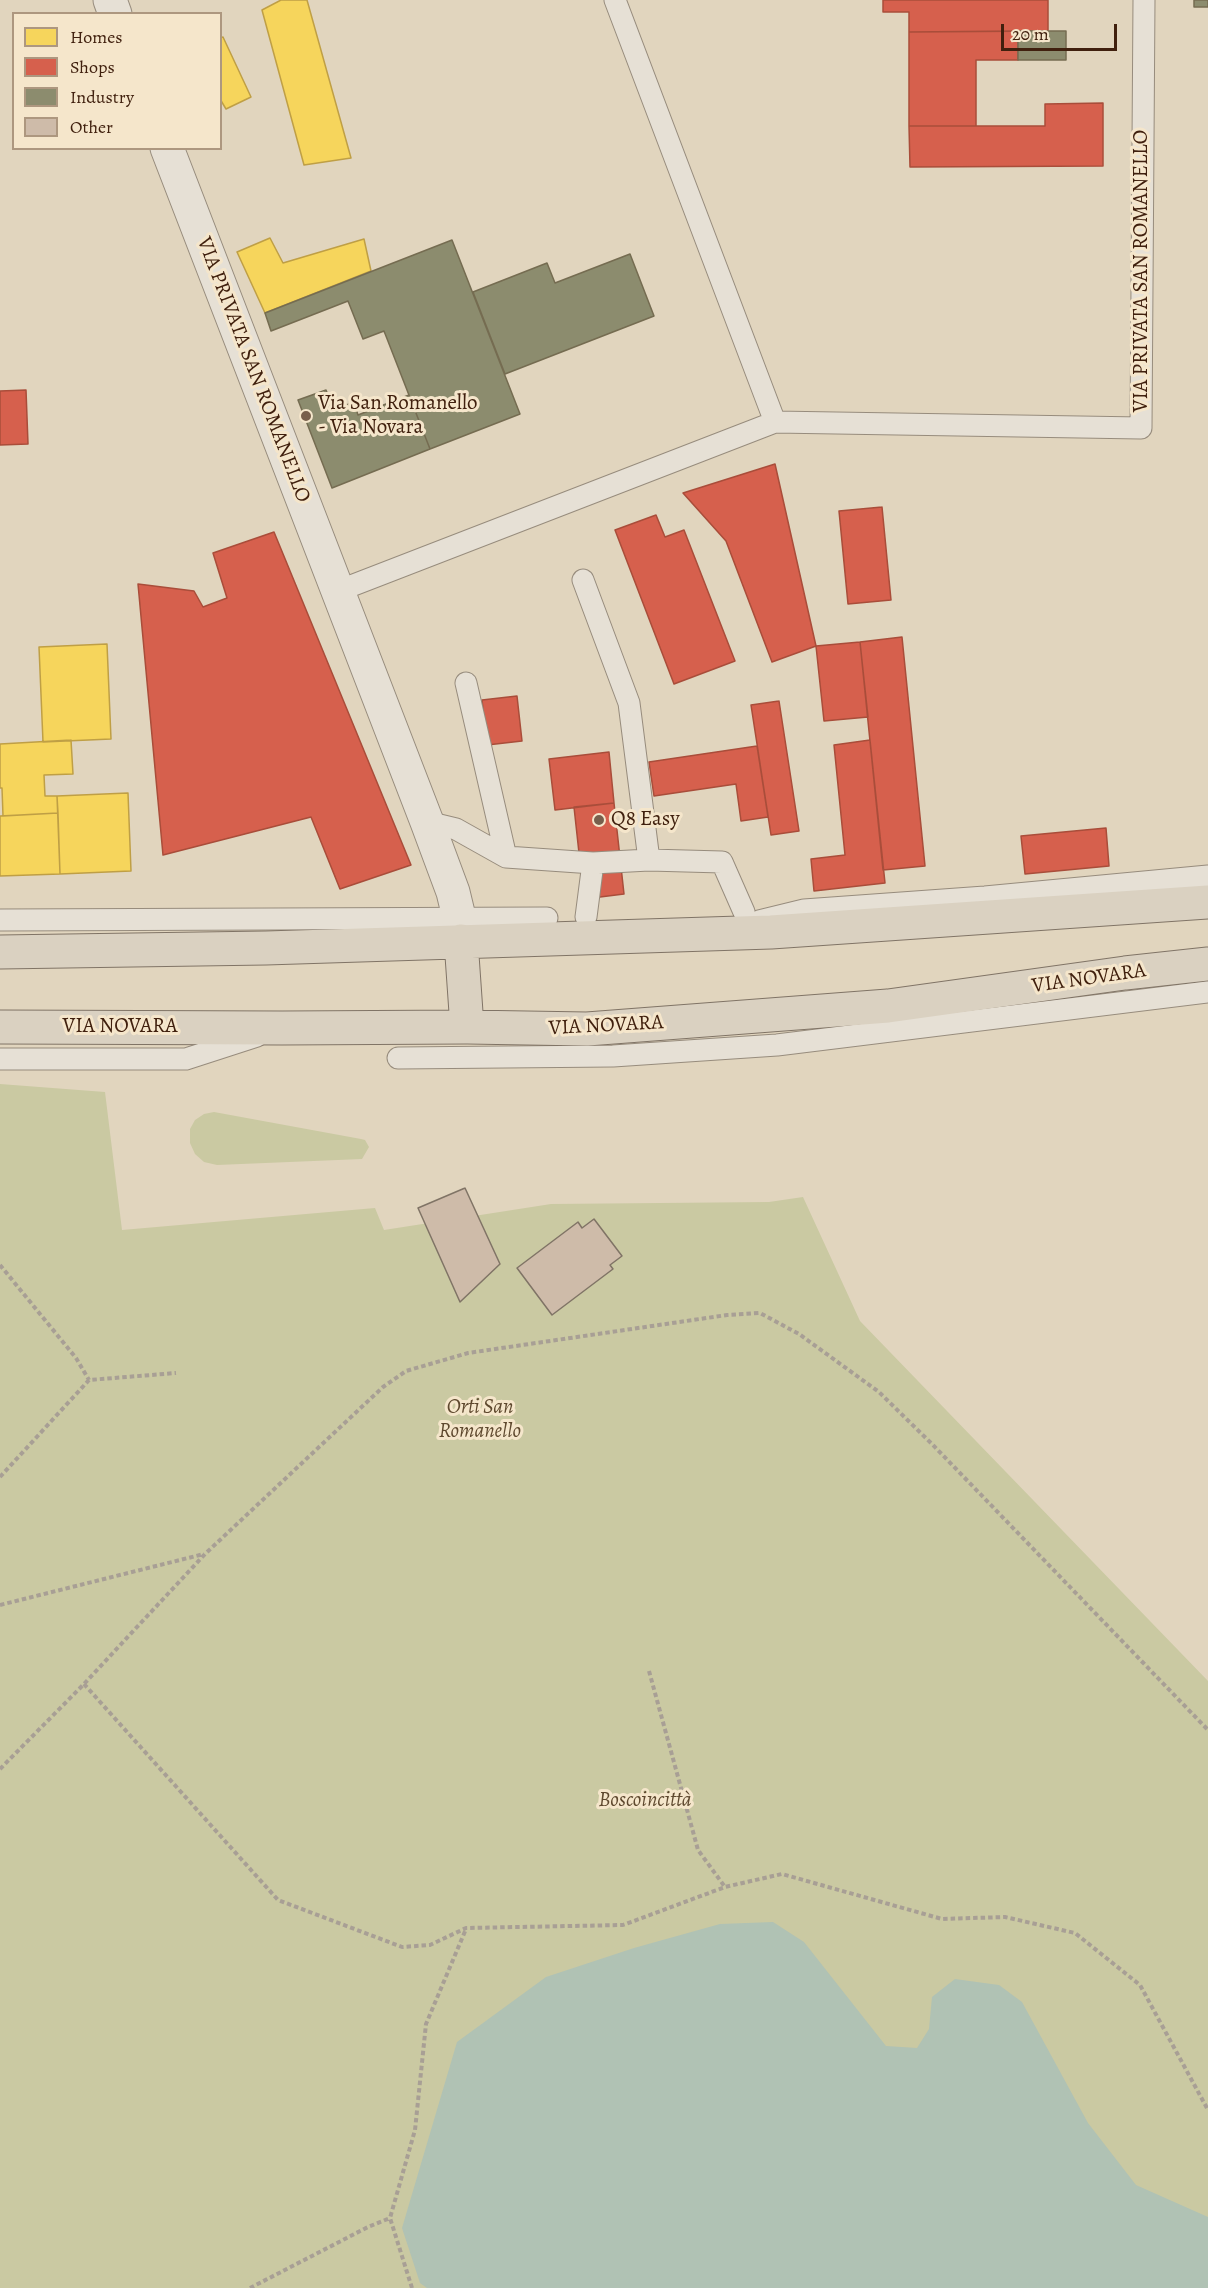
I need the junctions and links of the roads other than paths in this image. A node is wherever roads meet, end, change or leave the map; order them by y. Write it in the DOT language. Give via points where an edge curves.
graph roads {
  1 [pos="615,0"];
  2 [pos="1144,0"];
  3 [pos="168,150"];
  4 [pos="775,422"];
  5 [pos="583,580"];
  6 [pos="338,591"];
  7 [pos="466,683"];
  8 [pos="427,822"];
  9 [pos="506,857"];
  10 [pos="649,860"];
  11 [pos="593,863"];
  12 [pos="1208,876"];
  13 [pos="1208,902"];
  14 [pos="744,912"];
  15 [pos="586,917"];
  16 [pos="548,918"];
  17 [pos="0,920"];
  18 [pos="460,929"];
  19 [pos="708,935"];
  20 [pos="0,952"];
  21 [pos="1208,964"];
  22 [pos="1208,992"];
  23 [pos="0,1027"];
  24 [pos="467,1027"];
  25 [pos="282,1028"];
  26 [pos="398,1058"];
  27 [pos="0,1059"];
  1 -- 4 [label="lane"];
  2 -- 4 [label="lane, VIA PRIVATA SAN ROMANELLO" via="1141,428"];
  3 -- 6 [label="street, VIA PRIVATA SAN ROMANELLO"];
  4 -- 6 [label="lane, VIA PRIVATA SAN ROMANELLO"];
  5 -- 10 [label="lane" via="629,703"];
  6 -- 8 [label="street, VIA PRIVATA SAN ROMANELLO"];
  7 -- 9 [label="lane"];
  8 -- 9 [label="lane" via="456,829"];
  8 -- 18 [label="street, VIA PRIVATA SAN ROMANELLO" via="453,892"];
  9 -- 11 [label="lane"];
  10 -- 11 [label="lane"];
  10 -- 14 [label="lane" via="722,862"];
  11 -- 15 [label="lane"];
  12 -- 19 [label="lane" via="804,910"];
  13 -- 19 [label="main road"];
  16 -- 18 [label="lane"];
  17 -- 18 [label="lane"];
  18 -- 19 [label="main road"];
  18 -- 20 [label="main road" via="266,948"];
  18 -- 24 [label="main road"];
  21 -- 24 [label="main road, VIA NOVARA" via="888,1006 587,1029"];
  22 -- 26 [label="lane" via="777,1045 613,1056"];
  23 -- 25 [label="main road, VIA NOVARA"];
  24 -- 25 [label="main road, VIA NOVARA"];
  25 -- 27 [label="lane" via="186,1059"];
}
